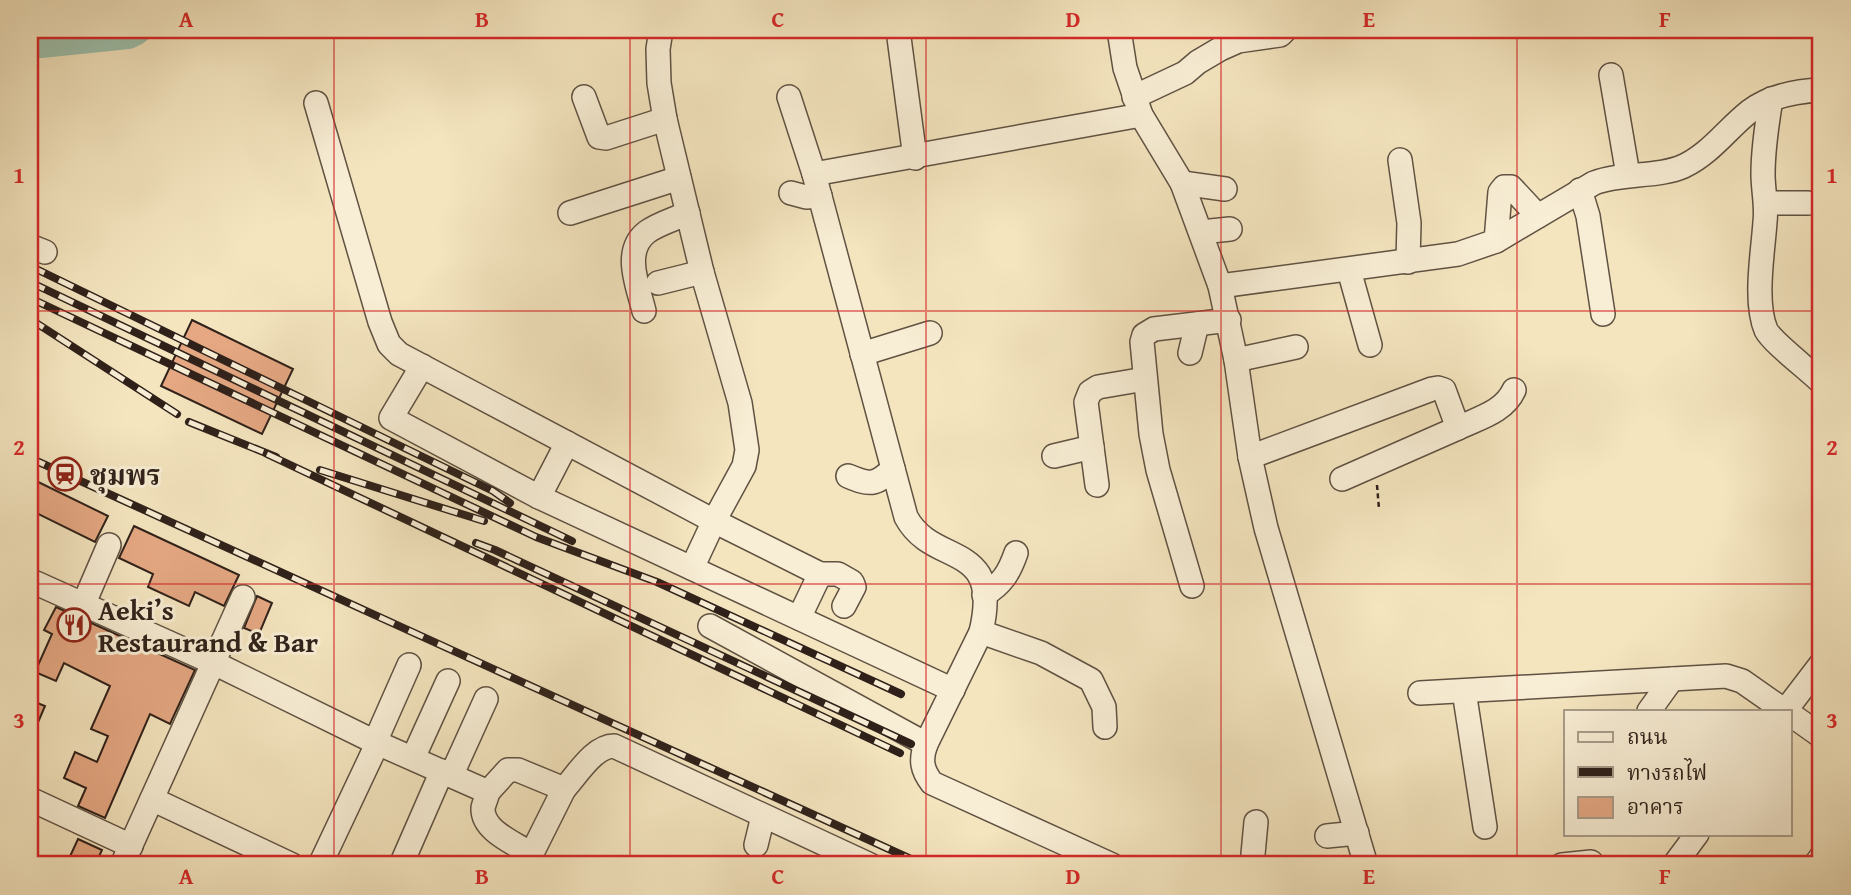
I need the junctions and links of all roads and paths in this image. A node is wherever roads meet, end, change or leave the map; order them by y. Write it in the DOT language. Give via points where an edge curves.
graph roads {
  1 [pos="661,30"];
  2 [pos="898,30"];
  3 [pos="1119,30"];
  4 [pos="1284,30"];
  5 [pos="1611,75"];
  6 [pos="1821,90"];
  7 [pos="584,97"];
  8 [pos="789,97"];
  9 [pos="1770,99"];
  10 [pos="316,103"];
  11 [pos="1137,106"];
  12 [pos="665,119"];
  13 [pos="915,158"];
  14 [pos="1400,160"];
  15 [pos="1628,175"];
  16 [pos="679,178"];
  17 [pos="1182,183"];
  18 [pos="817,185"];
  19 [pos="1225,189"];
  20 [pos="1580,190"];
  21 [pos="791,193"];
  22 [pos="1766,203"];
  23 [pos="1808,203"];
  24 [pos="570,213"];
  25 [pos="688,213"];
  26 [pos="1538,216"];
  27 [pos="1230,229"];
  28 [pos="1201,232"];
  29 [pos="1496,241"];
  30 [pos="1408,262"];
  31 [pos="1349,270"];
  32 [pos="702,272"];
  33 [pos="658,283"];
  34 [pos="1220,286"];
  35 [pos="644,311"];
  36 [pos="1603,314"];
  37 [pos="1229,320"];
  38 [pos="1197,324"];
  39 [pos="930,333"];
  40 [pos="1370,345"];
  41 [pos="1296,347"];
  42 [pos="1190,353"];
  43 [pos="862,354"];
  44 [pos="1236,360"];
  45 [pos="422,366"];
  46 [pos="1146,379"];
  47 [pos="1821,382"];
  48 [pos="1514,390"];
  49 [pos="1458,428"];
  50 [pos="567,443"];
  51 [pos="1092,447"];
  52 [pos="1054,456"];
  53 [pos="1250,457"];
  54 [pos="893,469"];
  55 [pos="848,476"];
  56 [pos="1342,479"];
  57 [pos="1097,485"];
  58 [pos="539,497"];
  59 [pos="714,521"];
  60 [pos="110,545"];
  61 [pos="1016,553"];
  62 [pos="692,568"];
  63 [pos="820,575"];
  64 [pos="31,585"];
  65 [pos="1192,586"];
  66 [pos="984,595"];
  67 [pos="243,597"];
  68 [pos="84,603"];
  69 [pos="844,606"];
  70 [pos="799,618"];
  71 [pos="710,626"];
  72 [pos="981,632"];
  73 [pos="214,663"];
  74 [pos="1821,664"];
  75 [pos="410,665"];
  76 [pos="1672,679"];
  77 [pos="448,681"];
  78 [pos="953,690"];
  79 [pos="1464,691"];
  80 [pos="1420,693"];
  81 [pos="486,699"];
  82 [pos="1650,710"];
  83 [pos="1784,710"];
  84 [pos="1786,710"];
  85 [pos="1792,715"];
  86 [pos="1105,727"];
  87 [pos="1821,736"];
  88 [pos="376,742"];
  89 [pos="926,744"];
  90 [pos="413,758"];
  91 [pos="447,773"];
  92 [pos="564,789"];
  93 [pos="488,792"];
  94 [pos="30,799"];
  95 [pos="152,799"];
  96 [pos="763,816"];
  97 [pos="1256,822"];
  98 [pos="1485,827"];
  99 [pos="1357,834"];
  100 [pos="1327,836"];
  101 [pos="1693,836"];
  102 [pos="756,845"];
  103 [pos="126,856"];
  104 [pos="1821,857"];
  105 [pos="528,859"];
  106 [pos="1591,862"];
  107 [pos="292,865"];
  108 [pos="320,865"];
  109 [pos="401,865"];
  110 [pos="870,865"];
  111 [pos="1112,865"];
  112 [pos="1252,865"];
  113 [pos="1366,865"];
  114 [pos="1562,865"];
  115 [pos="1674,865"];
  116 [pos="1815,865"];
  1 -- 12 [label="street" via="658,49"];
  2 -- 13 [label="street"];
  3 -- 11 [label="street"];
  4 -- 11 [label="street" via="1220,49"];
  5 -- 15 [label="street"];
  6 -- 9 [label="street"];
  7 -- 12 [label="street" via="599,137"];
  8 -- 18 [label="street"];
  9 -- 15 [label="street" via="1750,111 1701,157 1680,167"];
  9 -- 22 [label="street" via="1763,156"];
  10 -- 45 [label="street" via="380,322 399,354"];
  11 -- 13 [label="street"];
  11 -- 17 [label="street"];
  12 -- 16 [label="street"];
  13 -- 18 [label="street"];
  14 -- 30 [label="street" via="1409,223"];
  15 -- 20 [label="street" via="1608,177"];
  16 -- 24 [label="street"];
  16 -- 25 [label="street"];
  17 -- 19 [label="street"];
  17 -- 28 [label="street"];
  18 -- 21 [label="street" via="806,197"];
  18 -- 43 [label="street"];
  20 -- 26 [label="street"];
  20 -- 36 [label="street"];
  22 -- 23 [label="street"];
  22 -- 47 [label="street" via="1760,256 1766,329"];
  25 -- 32 [label="street"];
  25 -- 35 [label="street" via="648,231 639,241 633,256"];
  26 -- 29 [label="street"];
  26 -- 29 [label="street" via="1511,187 1504,187"];
  27 -- 28 [label="street"];
  28 -- 34 [label="street"];
  29 -- 30 [label="street" via="1458,254"];
  30 -- 31 [label="street"];
  31 -- 34 [label="street"];
  31 -- 40 [label="street"];
  32 -- 33 [label="street"];
  32 -- 59 [label="street" via="740,402 747,450 744,466"];
  34 -- 37 [label="street"];
  37 -- 38 [label="street"];
  37 -- 44 [label="street"];
  38 -- 42 [label="street"];
  38 -- 46 [label="street" via="1154,329 1144,335"];
  39 -- 43 [label="street"];
  41 -- 44 [label="street"];
  43 -- 54 [label="street"];
  44 -- 53 [label="street"];
  45 -- 50 [label="street"];
  45 -- 58 [label="street" via="391,418"];
  46 -- 51 [label="street" via="1090,392 1086,402"];
  46 -- 65 [label="street" via="1158,470"];
  48 -- 49 [label="street" via="1502,407"];
  49 -- 53 [label="street" via="1444,390 1438,388"];
  49 -- 56 [label="street"];
  50 -- 58 [label="street"];
  50 -- 59 [label="street"];
  51 -- 52 [label="street"];
  51 -- 57 [label="street"];
  53 -- 99 [label="street" via="1269,541"];
  54 -- 55 [label="street" via="867,484"];
  54 -- 66 [label="street" via="910,526 975,568"];
  58 -- 62 [label="street"];
  59 -- 62 [label="street"];
  59 -- 63 [label="street"];
  60 -- 68 [label="street"];
  61 -- 66 [label="street" via="999,586"];
  62 -- 70 [label="street"];
  63 -- 69 [label="street" via="838,575 852,582"];
  63 -- 70 [label="street"];
  64 -- 68 [label="street"];
  66 -- 72 [label="street"];
  67 -- 73 [label="street"];
  68 -- 73 [label="street"];
  70 -- 78 [label="street"];
  71 -- 89 [label="street"];
  72 -- 78 [label="street"];
  72 -- 86 [label="street" via="1041,653 1091,680 1104,707"];
  73 -- 88 [label="street"];
  73 -- 95 [label="street"];
  74 -- 84 [label="street"];
  75 -- 88 [label="street"];
  76 -- 79 [label="street"];
  76 -- 82 [label="street"];
  76 -- 83 [label="street" via="1726,676 1742,681"];
  77 -- 90 [label="street"];
  78 -- 89 [label="street"];
  79 -- 80 [label="street"];
  79 -- 98 [label="street"];
  81 -- 91 [label="street"];
  85 -- 87 [label="street"];
  88 -- 90 [label="street"];
  88 -- 108 [label="street"];
  89 -- 111 [label="street" via="923,771 932,783"];
  90 -- 91 [label="street"];
  91 -- 93 [label="street"];
  91 -- 109 [label="street"];
  92 -- 93 [label="street" via="518,769 501,775"];
  92 -- 96 [label="street" via="599,750 614,746"];
  92 -- 105 [label="street"];
  93 -- 105 [label="street" via="485,819"];
  94 -- 103 [label="street"];
  95 -- 103 [label="street"];
  95 -- 107 [label="street"];
  96 -- 102 [label="street"];
  96 -- 110 [label="street"];
  97 -- 112 [label="street"];
  99 -- 100 [label="street"];
  99 -- 113 [label="street"];
  101 -- 115 [label="street"];
  104 -- 116 [label="street"];
  106 -- 114 [label="street"];
}
